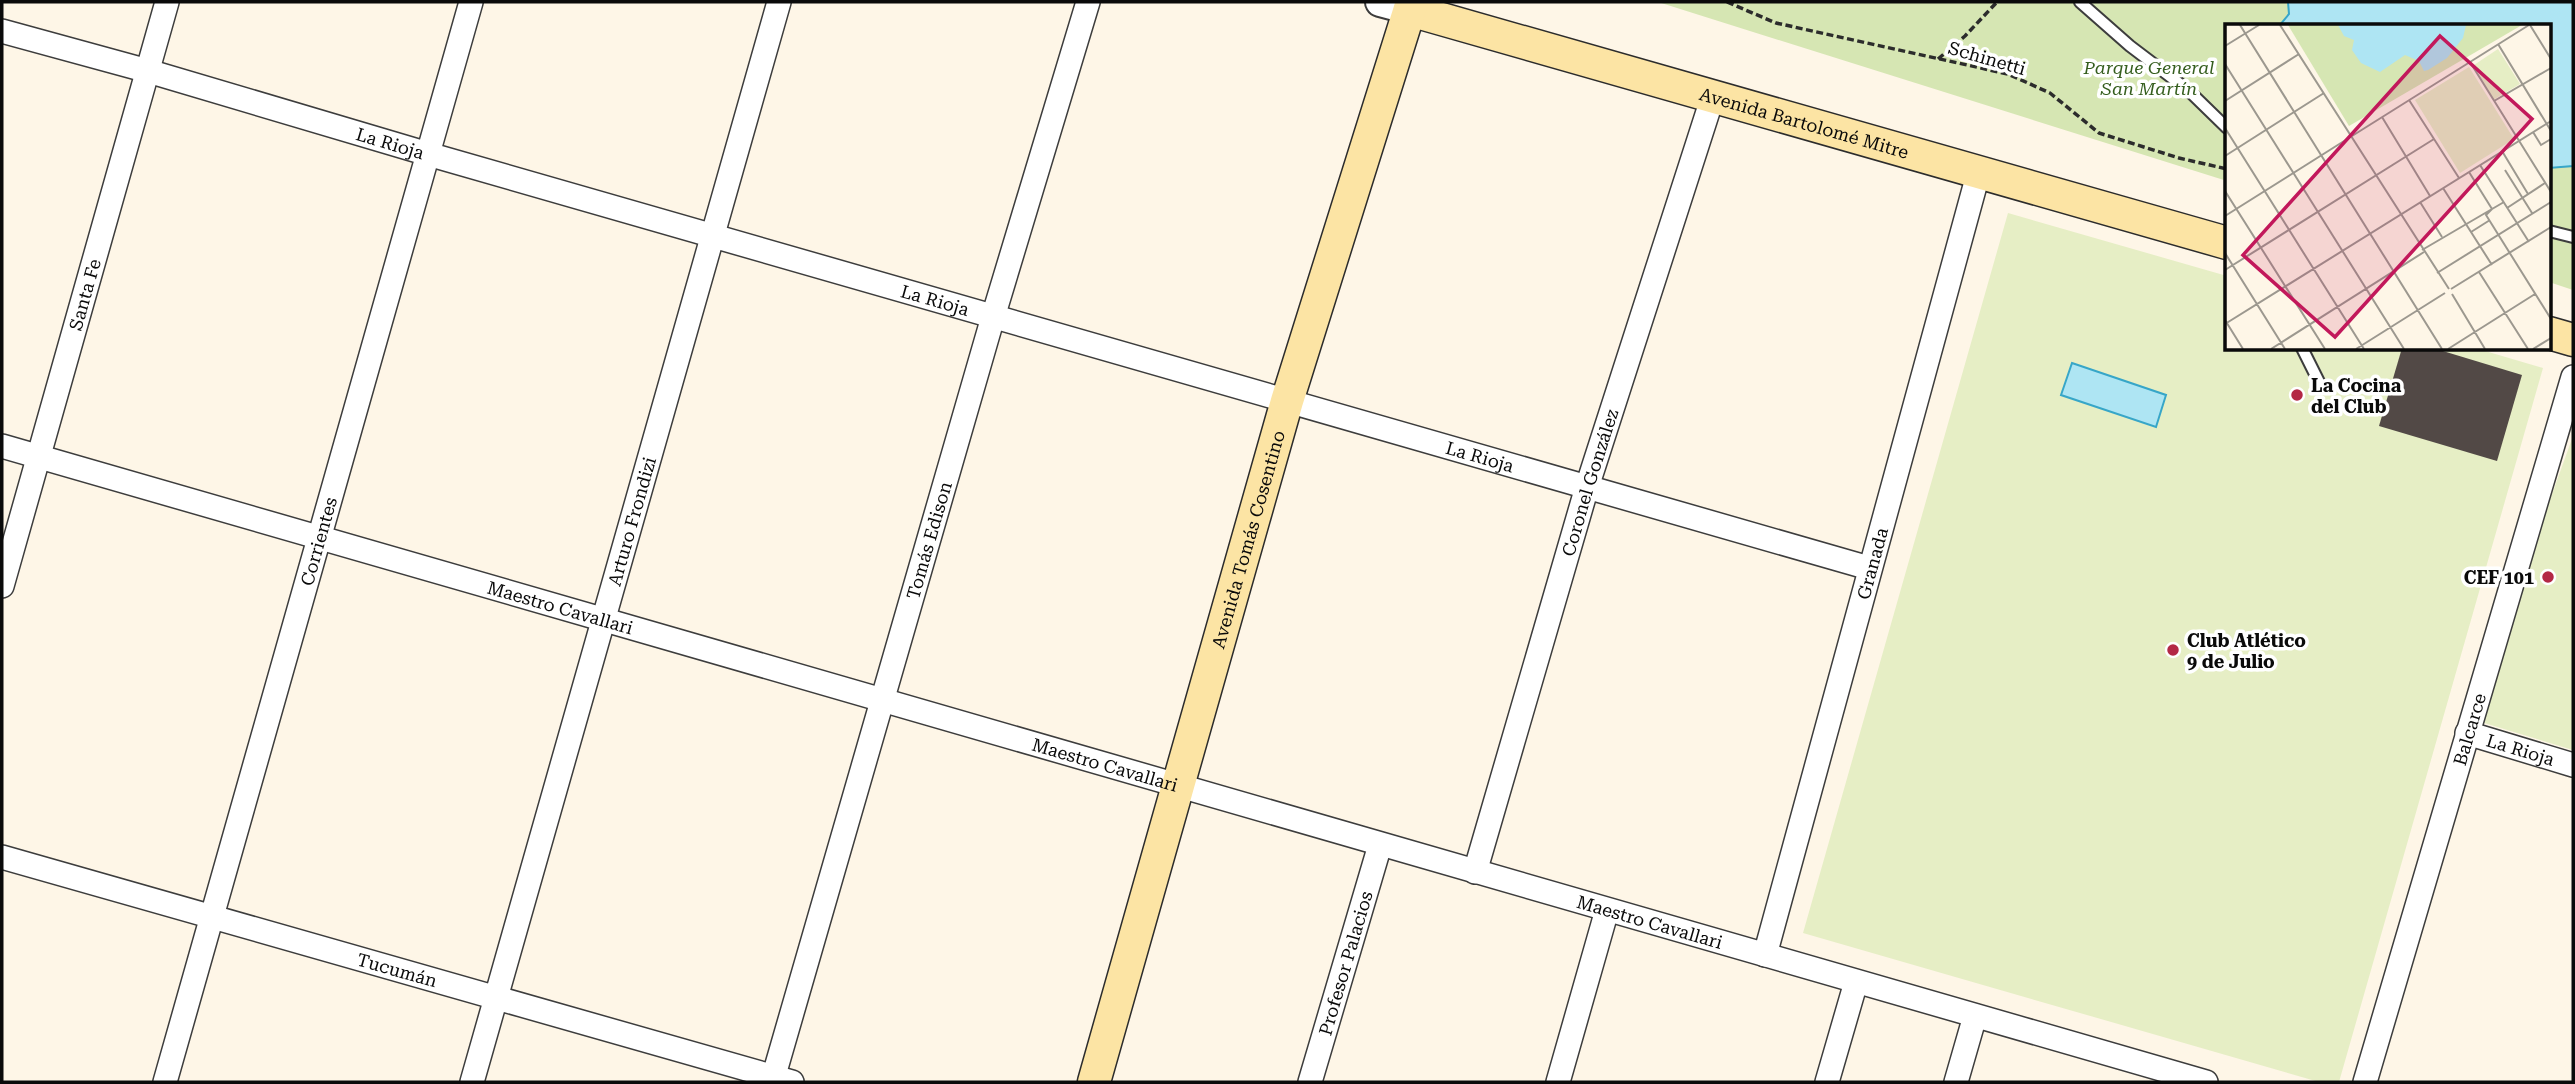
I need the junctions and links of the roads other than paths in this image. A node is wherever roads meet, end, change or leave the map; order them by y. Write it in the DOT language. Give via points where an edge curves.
graph roads {
  1 [pos="167,2"];
  2 [pos="471,2"];
  3 [pos="779,2"];
  4 [pos="1088,2"];
  5 [pos="2080,2"];
  6 [pos="1401,5"];
  7 [pos="2,31"];
  8 [pos="148,71"];
  9 [pos="1713,96"];
  10 [pos="2225,126"];
  11 [pos="428,154"];
  12 [pos="1979,171"];
  13 [pos="2550,231"];
  14 [pos="712,236"];
  15 [pos="2573,237"];
  16 [pos="2225,242"];
  17 [pos="993,317"];
  18 [pos="2550,333"];
  19 [pos="2573,340"];
  20 [pos="2303,350"];
  21 [pos="2573,377"];
  22 [pos="2321,386"];
  23 [pos="1287,401"];
  24 [pos="2,446"];
  25 [pos="38,456"];
  26 [pos="1587,487"];
  27 [pos="319,540"];
  28 [pos="1869,568"];
  29 [pos="2,586"];
  30 [pos="603,621"];
  31 [pos="882,702"];
  32 [pos="2467,733"];
  33 [pos="2573,765"];
  34 [pos="1178,786"];
  35 [pos="1380,845"];
  36 [pos="2,857"];
  37 [pos="1475,872"];
  38 [pos="1607,910"];
  39 [pos="211,919"];
  40 [pos="1765,955"];
  41 [pos="1856,982"];
  42 [pos="496,999"];
  43 [pos="1975,1016"];
  44 [pos="780,1080"];
  45 [pos="2195,1081"];
  46 [pos="165,1082"];
  47 [pos="472,1082"];
  48 [pos="1094,1082"];
  49 [pos="1310,1082"];
  50 [pos="1558,1082"];
  51 [pos="1827,1082"];
  52 [pos="1956,1082"];
  53 [pos="2365,1082"];
  1 -- 8 [label="street, Santa Fe"];
  2 -- 11 [label="street, Corrientes"];
  3 -- 14 [label="street, Arturo Frondizi"];
  4 -- 17 [label="street, Tomás Edison"];
  5 -- 10 [label="lane"];
  6 -- 9 [label="main road, Avenida Bartolomé Mitre"];
  6 -- 23 [label="main road, Avenida Tomás Cosentino"];
  7 -- 8 [label="street, La Rioja"];
  8 -- 11 [label="street, La Rioja"];
  8 -- 25 [label="street, Santa Fe"];
  9 -- 12 [label="main road, Avenida Bartolomé Mitre"];
  9 -- 26 [label="street, Coronel González"];
  11 -- 14 [label="street, La Rioja"];
  11 -- 27 [label="street, Corrientes"];
  12 -- 16 [label="main road, Avenida Bartolomé Mitre"];
  12 -- 28 [label="street, Granada"];
  13 -- 15 [label="lane"];
  14 -- 17 [label="street, La Rioja"];
  14 -- 30 [label="street, Arturo Frondizi"];
  17 -- 23 [label="street, La Rioja"];
  17 -- 31 [label="street, Tomás Edison"];
  18 -- 19 [label="main road"];
  20 -- 22 [label="lane"];
  21 -- 32 [label="street, Balcarce"];
  23 -- 26 [label="street, La Rioja"];
  23 -- 34 [label="main road, Avenida Tomás Cosentino"];
  24 -- 25 [label="street, Maestro Cavallari"];
  25 -- 27 [label="street, Maestro Cavallari"];
  25 -- 29 [label="street, Santa Fe"];
  26 -- 28 [label="street, La Rioja"];
  26 -- 37 [label="street, Coronel González"];
  27 -- 30 [label="street, Maestro Cavallari"];
  27 -- 39 [label="street, Corrientes"];
  28 -- 40 [label="street, Granada"];
  30 -- 31 [label="street, Maestro Cavallari"];
  30 -- 42 [label="street, Arturo Frondizi"];
  31 -- 34 [label="street, Maestro Cavallari"];
  31 -- 44 [label="street, Tomás Edison"];
  32 -- 33 [label="street, La Rioja"];
  32 -- 53 [label="street, Balcarce"];
  34 -- 35 [label="street, Maestro Cavallari"];
  34 -- 48 [label="main road, Avenida Tomás Cosentino"];
  35 -- 37 [label="street, Maestro Cavallari"];
  35 -- 49 [label="street, Profesor Palacios"];
  36 -- 39 [label="street, Tucumán"];
  37 -- 38 [label="street, Maestro Cavallari"];
  38 -- 40 [label="street, Maestro Cavallari"];
  38 -- 50 [label="street"];
  39 -- 42 [label="street, Tucumán"];
  39 -- 46 [label="street, Corrientes"];
  40 -- 41 [label="street, Maestro Cavallari"];
  41 -- 43 [label="street, Maestro Cavallari"];
  41 -- 51 [label="street"];
  42 -- 44 [label="street, Tucumán"];
  42 -- 47 [label="street, Arturo Frondizi"];
  43 -- 45 [label="street, Maestro Cavallari"];
  43 -- 52 [label="street"];
}
